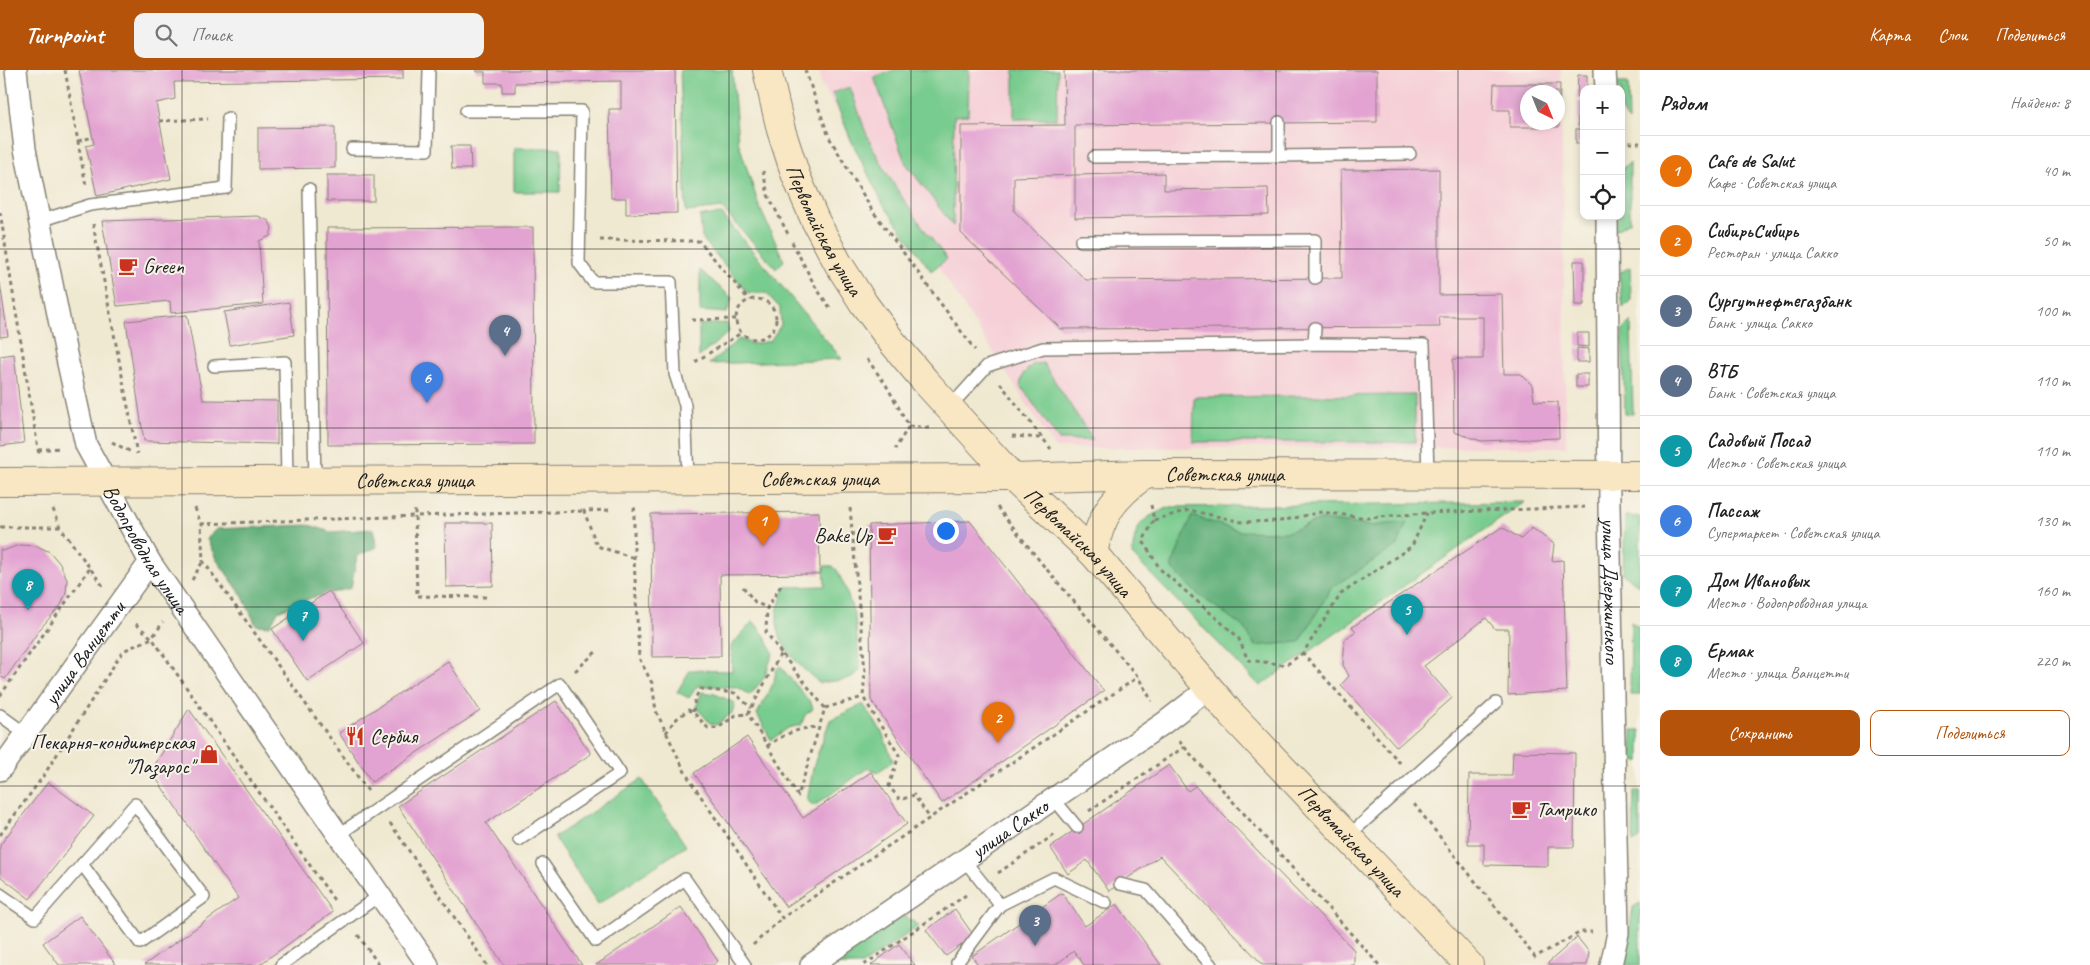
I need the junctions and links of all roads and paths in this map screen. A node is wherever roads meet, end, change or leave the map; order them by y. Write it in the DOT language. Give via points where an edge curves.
graph roads {
  1 [pos="16,70"];
  2 [pos="66,70"];
  3 [pos="429,70"];
  4 [pos="767,70"];
  5 [pos="1605,70"];
  6 [pos="1606,85"];
  7 [pos="466,112"];
  8 [pos="228,118"];
  9 [pos="159,121"];
  10 [pos="1279,122"];
  11 [pos="93,137"];
  12 [pos="78,141"];
  13 [pos="1625,143"];
  14 [pos="1640,143"];
  15 [pos="352,149"];
  16 [pos="1410,154"];
  17 [pos="1279,156"];
  18 [pos="1094,158"];
  19 [pos="761,166"];
  20 [pos="309,189"];
  21 [pos="90,205"];
  22 [pos="1607,220"];
  23 [pos="40,221"];
  24 [pos="579,240"];
  25 [pos="1081,241"];
  26 [pos="1315,278"];
  27 [pos="748,300"];
  28 [pos="831,309"];
  29 [pos="736,319"];
  30 [pos="673,321"];
  31 [pos="1315,328"];
  32 [pos="741,333"];
  33 [pos="1314,344"];
  34 [pos="864,354"];
  35 [pos="214,366"];
  36 [pos="675,374"];
  37 [pos="949,408"];
  38 [pos="885,449"];
  39 [pos="146,455"];
  40 [pos="1145,474"];
  41 [pos="1640,475"];
  42 [pos="1428,476"];
  43 [pos="1609,476"];
  44 [pos="1013,478"];
  45 [pos="688,479"];
  46 [pos="415,480"];
  47 [pos="286,481"];
  48 [pos="315,481"];
  49 [pos="0,482"];
  50 [pos="105,482"];
  51 [pos="858,507"];
  52 [pos="1570,508"];
  53 [pos="644,509"];
  54 [pos="584,510"];
  55 [pos="617,510"];
  56 [pos="626,510"];
  57 [pos="634,510"];
  58 [pos="1427,513"];
  59 [pos="415,516"];
  60 [pos="1154,520"];
  61 [pos="0,526"];
  62 [pos="60,527"];
  63 [pos="1093,553"];
  64 [pos="634,558"];
  65 [pos="150,562"];
  66 [pos="90,568"];
  67 [pos="782,584"];
  68 [pos="743,588"];
  69 [pos="486,597"];
  70 [pos="767,608"];
  71 [pos="152,638"];
  72 [pos="597,651"];
  73 [pos="1303,653"];
  74 [pos="781,654"];
  75 [pos="578,668"];
  76 [pos="1138,677"];
  77 [pos="1208,689"];
  78 [pos="0,696"];
  79 [pos="863,697"];
  80 [pos="1496,703"];
  81 [pos="751,708"];
  82 [pos="825,708"];
  83 [pos="694,712"];
  84 [pos="748,714"];
  85 [pos="0,715"];
  86 [pos="819,727"];
  87 [pos="666,733"];
  88 [pos="26,734"];
  89 [pos="767,746"];
  90 [pos="1184,747"];
  91 [pos="0,770"];
  92 [pos="1401,787"];
  93 [pos="1054,799"];
  94 [pos="379,806"];
  95 [pos="929,817"];
  96 [pos="1075,825"];
  97 [pos="0,834"];
  98 [pos="338,835"];
  99 [pos="1347,837"];
  100 [pos="519,840"];
  101 [pos="964,860"];
  102 [pos="82,864"];
  103 [pos="543,864"];
  104 [pos="983,883"];
  105 [pos="1120,884"];
  106 [pos="0,894"];
  107 [pos="380,895"];
  108 [pos="1106,903"];
  109 [pos="1000,905"];
  110 [pos="1580,932"];
  111 [pos="281,965"];
  112 [pos="428,965"];
  113 [pos="487,965"];
  114 [pos="745,965"];
  115 [pos="810,965"];
  116 [pos="864,965"];
  117 [pos="958,965"];
  118 [pos="1211,965"];
  119 [pos="1469,965"];
  120 [pos="1611,965"];
  1 -- 23 [label="street, Водопроводная улица" via="25,149"];
  2 -- 12 [label="path"];
  3 -- 15 [label="lane" via="426,150"];
  4 -- 37 [label="street, Первомайская улица" via="796,176 838,263 893,343"];
  5 -- 6 [label="street"];
  7 -- 24 [label="lane" via="582,111"];
  8 -- 9 [label="path"];
  8 -- 21 [label="lane" via="226,188"];
  10 -- 17 [label="lane"];
  11 -- 12 [label="path"];
  12 -- 21 [label="path"];
  13 -- 14 [label="path"];
  16 -- 17 [label="lane"];
  17 -- 18 [label="lane"];
  19 -- 28 [label="path" via="768,195 815,286"];
  20 -- 48 [label="lane"];
  21 -- 23 [label="lane"];
  21 -- 39 [label="path" via="137,455"];
  22 -- 43 [label="street, улица Дзержинского"];
  23 -- 50 [label="street, Водопроводная улица" via="86,445"];
  24 -- 27 [label="path" via="699,241"];
  24 -- 30 [label="lane" via="579,263 593,282 672,282"];
  25 -- 26 [label="lane" via="1315,240"];
  27 -- 29 [label="path" via="741,305"];
  27 -- 32 [label="path" via="758,298 767,302 773,307 777,320 769,335 760,339"];
  29 -- 30 [label="path"];
  29 -- 32 [label="path"];
  30 -- 36 [label="lane"];
  31 -- 33 [label="lane"];
  32 -- 36 [label="path"];
  33 -- 37 [label="lane" via="1043,348 987,366"];
  33 -- 42 [label="lane" via="1424,345"];
  34 -- 38 [label="path" via="909,426 895,449"];
  35 -- 47 [label="lane" via="285,362"];
  36 -- 45 [label="lane" via="685,405"];
  37 -- 44 [label="street, Первомайская улица"];
  40 -- 42 [label="street, Советская улица"];
  40 -- 44 [label="street, Советская улица"];
  40 -- 60 [label="path"];
  40 -- 63 [label="street" via="1122,490 1106,514"];
  41 -- 43 [label="street, Советская улица"];
  42 -- 43 [label="street, Советская улица"];
  43 -- 120 [label="street, улица Дзержинского" via="1618,933"];
  44 -- 45 [label="street, Советская улица"];
  44 -- 63 [label="street, Первомайская улица"];
  45 -- 46 [label="street, Советская улица"];
  46 -- 48 [label="street, Советская улица"];
  46 -- 59 [label="path"];
  47 -- 48 [label="street, Советская улица"];
  47 -- 50 [label="street, Советская улица"];
  49 -- 50 [label="street, Советская улица"];
  50 -- 65 [label="street, Водопроводная улица"];
  51 -- 79 [label="path" via="850,508 865,671"];
  52 -- 58 [label="path"];
  53 -- 57 [label="path"];
  54 -- 55 [label="path"];
  54 -- 59 [label="path"];
  54 -- 64 [label="path" via="597,546"];
  56 -- 57 [label="path"];
  57 -- 64 [label="path"];
  58 -- 60 [label="path" via="1367,518 1320,512 1281,521 1242,522 1189,510"];
  58 -- 73 [label="path" via="1412,546 1340,594"];
  59 -- 69 [label="path" via="417,596"];
  59 -- 94 [label="path" via="201,524 203,561"];
  60 -- 73 [label="path" via="1143,541 1160,569 1238,637 1248,660 1286,665"];
  61 -- 62 [label="path"];
  63 -- 77 [label="street, Первомайская улица"];
  64 -- 87 [label="path" via="639,658 652,683 656,712"];
  65 -- 88 [label="street, улица Ванцетти"];
  65 -- 98 [label="street, Водопроводная улица"];
  66 -- 78 [label="path"];
  67 -- 70 [label="path"];
  68 -- 70 [label="path" via="755,602"];
  70 -- 74 [label="path" via="766,632"];
  71 -- 97 [label="path" via="123,651 42,778"];
  72 -- 75 [label="path"];
  73 -- 92 [label="path" via="1402,764"];
  74 -- 81 [label="path"];
  74 -- 82 [label="path"];
  76 -- 95 [label="path"];
  77 -- 93 [label="street, улица Сакко" via="1164,724"];
  77 -- 99 [label="street, Первомайская улица"];
  79 -- 82 [label="path"];
  79 -- 95 [label="path" via="899,755 889,786 900,800 914,795"];
  80 -- 92 [label="lane"];
  81 -- 83 [label="path" via="735,694 700,689 694,698"];
  81 -- 84 [label="path"];
  82 -- 86 [label="path"];
  83 -- 84 [label="path" via="708,728 718,728 736,715"];
  83 -- 87 [label="path" via="688,710 674,721"];
  84 -- 89 [label="path"];
  85 -- 88 [label="lane"];
  86 -- 89 [label="path" via="804,727 786,733"];
  86 -- 89 [label="path" via="798,796"];
  87 -- 95 [label="path" via="686,774 782,918"];
  88 -- 91 [label="street, улица Ванцетти"];
  90 -- 96 [label="path"];
  92 -- 99 [label="lane"];
  92 -- 110 [label="path" via="1535,957"];
  93 -- 96 [label="lane"];
  93 -- 101 [label="street, улица Сакко"];
  94 -- 98 [label="lane"];
  94 -- 100 [label="lane" via="560,684 620,773"];
  94 -- 113 [label="path"];
  96 -- 104 [label="path"];
  98 -- 107 [label="street, Водопроводная улица"];
  99 -- 119 [label="street, Первомайская улица"];
  101 -- 104 [label="lane"];
  101 -- 115 [label="street, улица Сакко"];
  102 -- 102 [label="lane" via="134,804 204,898 140,943"];
  102 -- 106 [label="lane" via="35,918"];
  103 -- 114 [label="lane" via="596,941 685,879"];
  104 -- 109 [label="lane"];
  104 -- 116 [label="path"];
  105 -- 118 [label="lane" via="1146,890"];
  107 -- 111 [label="lane"];
  107 -- 112 [label="street, Водопроводная улица"];
  108 -- 109 [label="lane" via="1054,878"];
  109 -- 117 [label="lane"];
}
